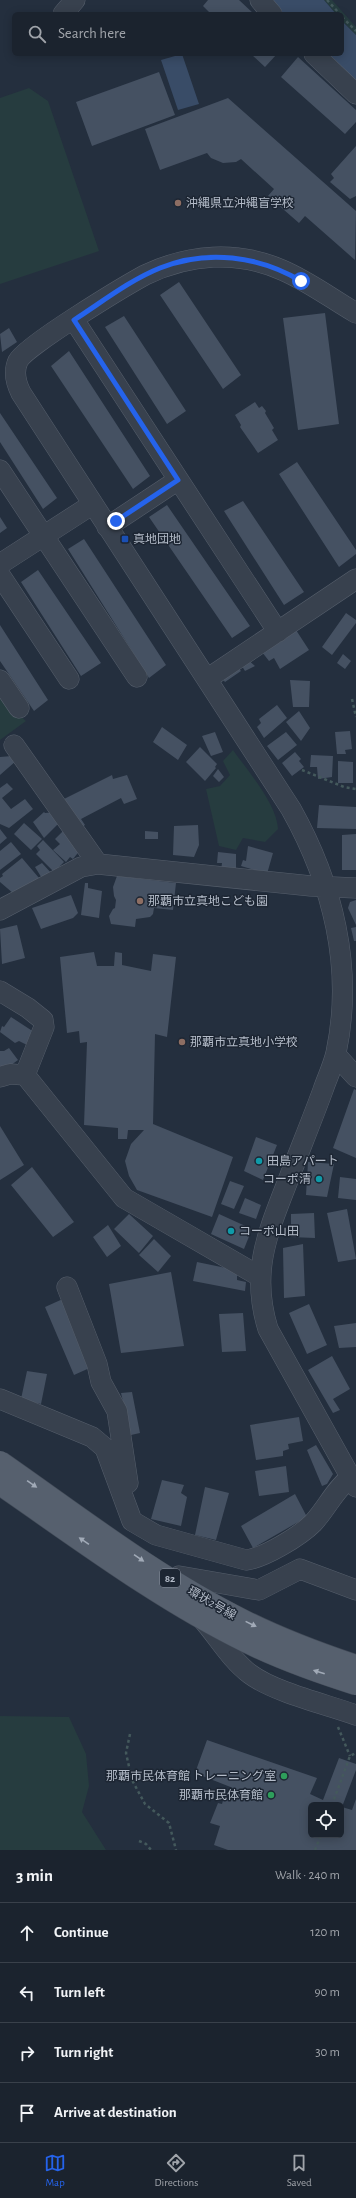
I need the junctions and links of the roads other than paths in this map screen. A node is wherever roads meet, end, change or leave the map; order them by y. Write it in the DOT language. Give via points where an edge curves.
graph roads {
  1 [pos="75,0"];
  2 [pos="260,0"];
  3 [pos="65,12"];
  4 [pos="270,12"];
  5 [pos="316,56"];
  6 [pos="356,94"];
  7 [pos="356,313"];
  8 [pos="74,320"];
  9 [pos="0,470"];
  10 [pos="178,480"];
  11 [pos="93,504"];
  12 [pos="107,527"];
  13 [pos="44,536"];
  14 [pos="0,564"];
  15 [pos="0,575"];
  16 [pos="356,579"];
  17 [pos="278,632"];
  18 [pos="137,677"];
  19 [pos="207,678"];
  20 [pos="69,679"];
  21 [pos="0,680"];
  22 [pos="19,708"];
  23 [pos="14,745"];
  24 [pos="98,864"];
  25 [pos="327,887"];
  26 [pos="356,888"];
  27 [pos="3,903"];
  28 [pos="0,992"];
  29 [pos="349,1007"];
  30 [pos="336,1054"];
  31 [pos="25,1075"];
  32 [pos="0,1077"];
  33 [pos="356,1077"];
  34 [pos="259,1276"];
  35 [pos="67,1287"];
  36 [pos="0,1399"];
  37 [pos="0,1462"];
  38 [pos="353,1482"];
  39 [pos="0,1484"];
  40 [pos="120,1487"];
  41 [pos="356,1590"];
  42 [pos="356,1666"];
  43 [pos="356,1684"];
  44 [pos="356,1715"];
  1 -- 3 [label="street"];
  2 -- 4 [label="street"];
  5 -- 6 [label="street"];
  7 -- 8 [label="street" via="283,270 247,259 221,256 197,258 160,268 139,278"];
  8 -- 10 [label="street"];
  8 -- 11 [label="street" via="23,354 16,374 21,394"];
  9 -- 13 [label="street"];
  10 -- 12 [label="street"];
  10 -- 17 [label="street"];
  11 -- 12 [label="street"];
  11 -- 13 [label="street"];
  12 -- 19 [label="street"];
  13 -- 14 [label="street"];
  13 -- 18 [label="street"];
  15 -- 20 [label="street"];
  16 -- 17 [label="street"];
  17 -- 19 [label="street"];
  19 -- 25 [label="street" via="295,816 309,842"];
  21 -- 22 [label="street"];
  23 -- 24 [label="street"];
  24 -- 25 [label="street"];
  24 -- 27 [label="street" via="81,867"];
  25 -- 26 [label="street"];
  25 -- 29 [label="street" via="336,922"];
  28 -- 31 [label="street" via="43,1020 44,1027"];
  29 -- 30 [label="street"];
  30 -- 33 [label="street"];
  30 -- 34 [label="street" via="276,1212"];
  31 -- 32 [label="street" via="10,1074"];
  31 -- 34 [label="street" via="124,1198"];
  34 -- 38 [label="street" via="261,1307 268,1329"];
  35 -- 40 [label="street" via="97,1364 101,1382 117,1411 128,1483"];
  36 -- 40 [label="street" via="92,1437 105,1448"];
  37 -- 42 [label="main road, 環状2号線 / 82, one-way, bridge" via="127,1550 216,1606 300,1647"];
  38 -- 40 [label="street" via="342,1484 306,1530 260,1557 246,1560 156,1535 132,1521"];
  43 -- 39 [label="main road, 環状2号線 / 82, one-way, bridge" via="302,1666 218,1627 163,1595"];
  41 -- 44 [label="street" via="300,1569 259,1590 179,1576 173,1590 248,1673 264,1684"];
}
